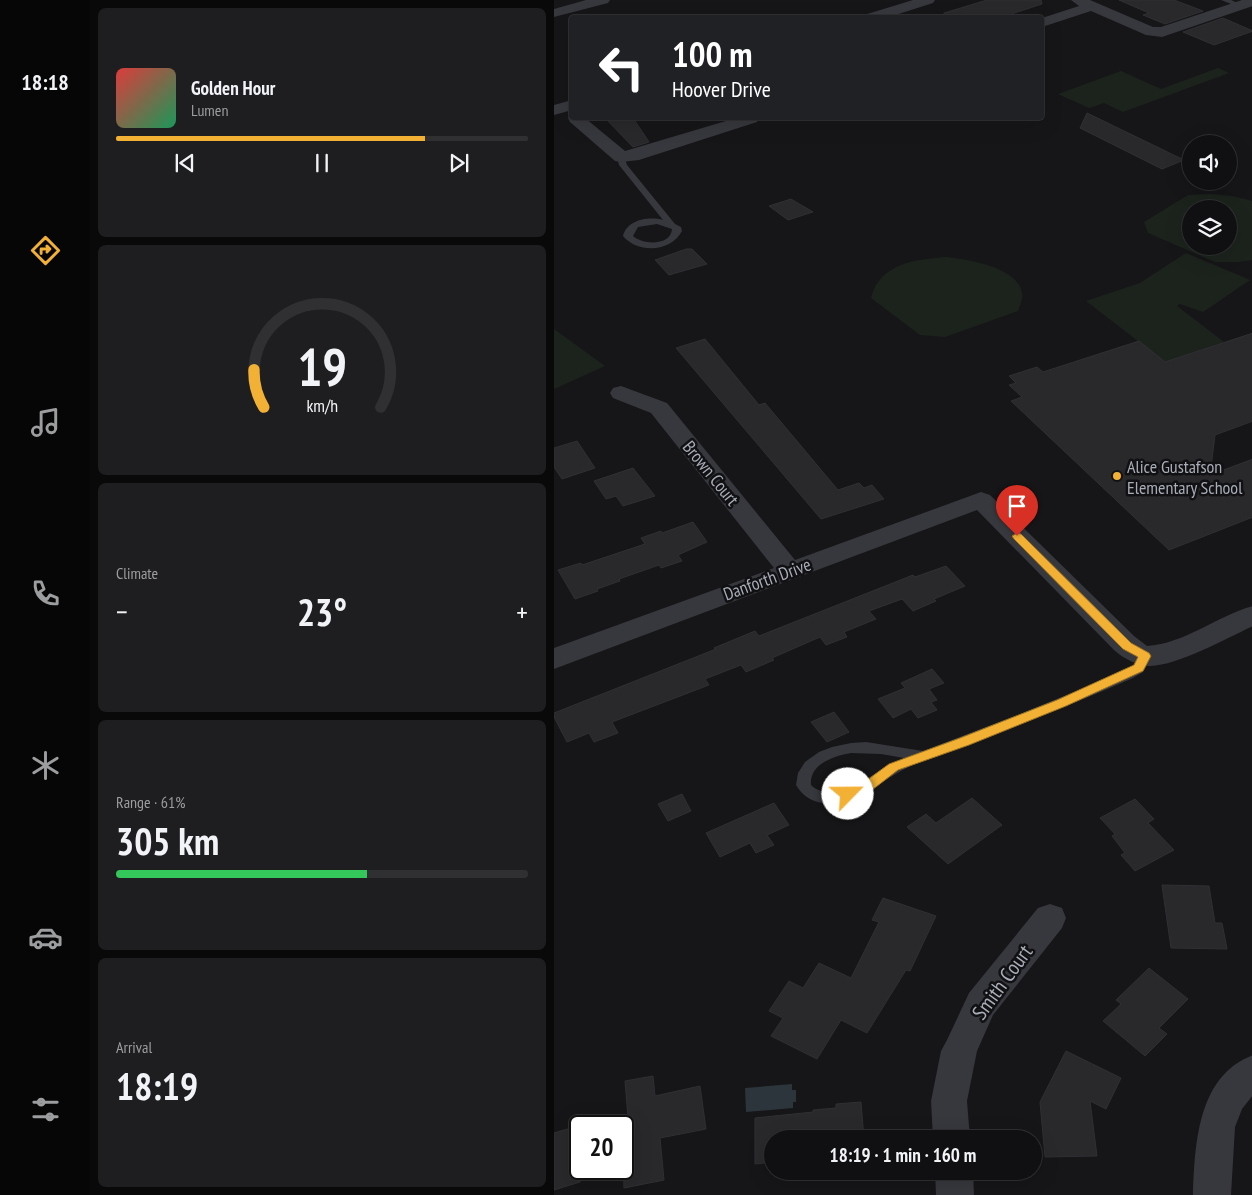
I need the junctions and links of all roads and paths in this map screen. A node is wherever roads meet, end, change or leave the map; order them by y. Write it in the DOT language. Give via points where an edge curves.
graph roads {
  1 [pos="603,0"];
  2 [pos="928,0"];
  3 [pos="1078,0"];
  4 [pos="1224,0"];
  5 [pos="1246,3"];
  6 [pos="1092,6"];
  7 [pos="554,13"];
  8 [pos="879,15"];
  9 [pos="1044,22"];
  10 [pos="579,120"];
  11 [pos="745,120"];
  12 [pos="621,157"];
  13 [pos="671,224"];
  14 [pos="621,393"];
  15 [pos="790,571"];
  16 [pos="1252,615"];
  17 [pos="1136,651"];
  18 [pos="554,659"];
  19 [pos="924,756"];
  20 [pos="1050,918"];
  21 [pos="1252,1072"];
  22 [pos="951,1130"];
  23 [pos="955,1180"];
  24 [pos="956,1195"];
  25 [pos="1212,1195"];
  1 -- 7 [label="street"];
  2 -- 8 [label="street"];
  3 -- 6 [label="street"];
  4 -- 5 [label="lane"];
  5 -- 6 [label="street" via="1162,32 1152,32"];
  6 -- 9 [label="street"];
  10 -- 12 [label="street"];
  11 -- 12 [label="street"];
  12 -- 13 [label="lane" via="622,165"];
  13 -- 13 [label="lane" via="642,222 631,228 628,236 642,244 667,242 677,231"];
  14 -- 15 [label="street, Brown Court" via="659,408"];
  15 -- 17 [label="street, Danforth Drive" via="981,500"];
  15 -- 18 [label="street, Danforth Drive"];
  16 -- 17 [label="street" via="1163,654"];
  17 -- 19 [label="lane" via="1138,668 1070,700"];
  19 -- 19 [label="lane" via="894,767 868,786 841,796 815,796 803,785 805,773 812,764 822,756 839,751 871,749"];
  20 -- 22 [label="street, Smith Court" via="981,1004 959,1051 949,1101"];
  21 -- 25 [label="street" via="1230,1092 1215,1130"];
  23 -- 24 [label="street"];
}
